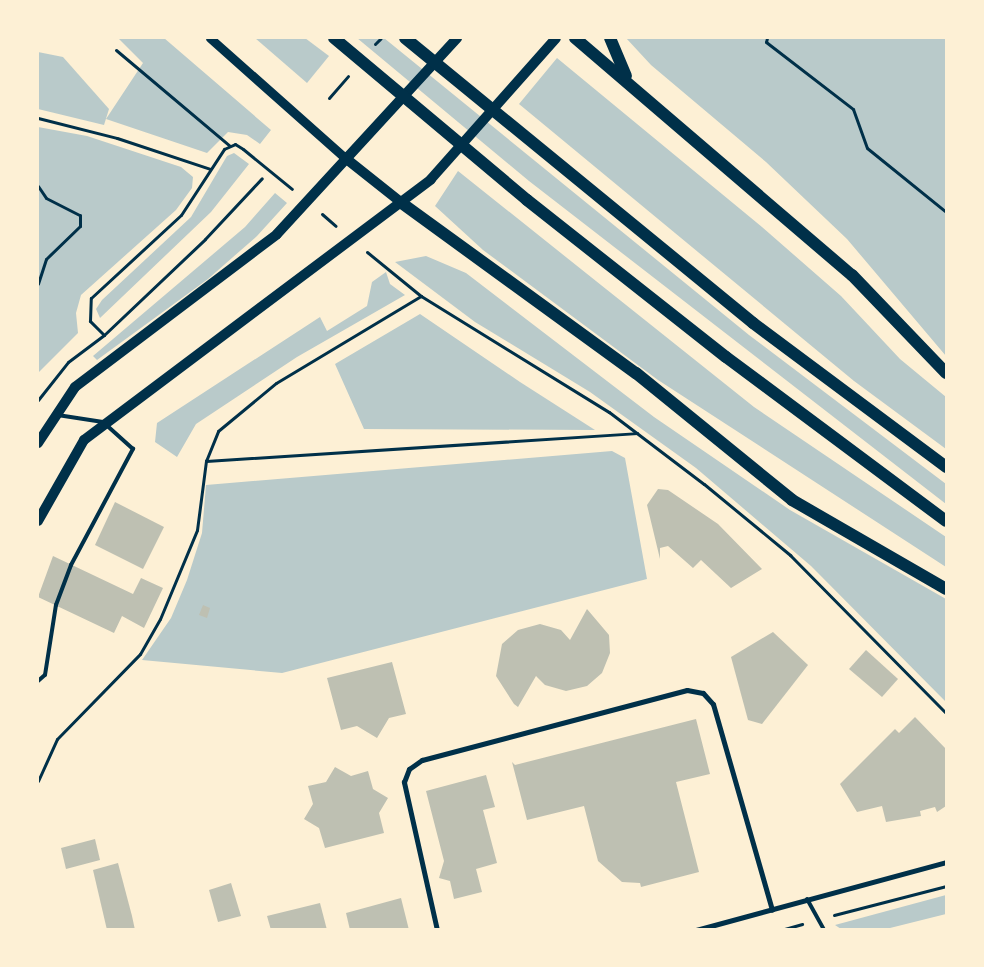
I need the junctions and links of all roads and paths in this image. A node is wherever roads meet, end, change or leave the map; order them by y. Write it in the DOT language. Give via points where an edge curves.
graph roads {
  1 [pos="210,38"];
  2 [pos="405,38"];
  3 [pos="457,38"];
  4 [pos="556,38"];
  5 [pos="575,38"];
  6 [pos="610,38"];
  7 [pos="767,38"];
  8 [pos="337,40"];
  9 [pos="116,50"];
  10 [pos="628,81"];
  11 [pos="38,118"];
  12 [pos="229,145"];
  13 [pos="344,157"];
  14 [pos="262,178"];
  15 [pos="38,186"];
  16 [pos="403,204"];
  17 [pos="946,212"];
  18 [pos="38,284"];
  19 [pos="946,373"];
  20 [pos="53,415"];
  21 [pos="104,422"];
  22 [pos="637,433"];
  23 [pos="38,443"];
  24 [pos="206,461"];
  25 [pos="946,468"];
  26 [pos="38,521"];
  27 [pos="946,521"];
  28 [pos="946,589"];
  29 [pos="38,681"];
  30 [pos="946,713"];
  31 [pos="38,781"];
  32 [pos="946,862"];
  33 [pos="946,886"];
  34 [pos="807,899"];
  35 [pos="772,910"];
  36 [pos="818,920"];
  37 [pos="437,930"];
  38 [pos="696,930"];
  39 [pos="780,930"];
  40 [pos="824,930"];
  1 -- 13 [label="street"];
  2 -- 25 [label="main road" via="753,323"];
  3 -- 13 [label="main road"];
  4 -- 16 [label="main road" via="432,179"];
  5 -- 10 [label="main road"];
  6 -- 10 [label="main road"];
  7 -- 17 [label="path" via="766,42 853,108 867,148"];
  8 -- 27 [label="main road" via="527,200 726,357"];
  9 -- 12 [label="path"];
  10 -- 19 [label="main road" via="852,275"];
  11 -- 14 [label="path" via="117,138 210,169 181,215 91,298 90,320 104,335"];
  13 -- 16 [label="main road"];
  13 -- 20 [label="main road" via="277,234 75,388"];
  15 -- 18 [label="path" via="46,198 80,215 80,226 46,259"];
  16 -- 21 [label="main road"];
  16 -- 28 [label="main road" via="636,373 792,500"];
  20 -- 21 [label="lane"];
  20 -- 23 [label="main road"];
  21 -- 26 [label="main road" via="69,459"];
  21 -- 29 [label="lane" via="133,449 71,564 56,605 45,675"];
  22 -- 24 [label="path"];
  22 -- 24 [label="path" via="421,296 276,383 218,431"];
  22 -- 30 [label="path" via="790,555"];
  24 -- 31 [label="path" via="197,530 160,619 140,654 57,739"];
  32 -- 34 [label="street"];
  33 -- 36 [label="path"];
  34 -- 35 [label="street"];
  34 -- 36 [label="lane"];
  35 -- 37 [label="street" via="713,704 703,693 687,690 422,760 409,769 404,782"];
  35 -- 38 [label="street"];
  36 -- 39 [label="path"];
  36 -- 40 [label="lane"];
}
